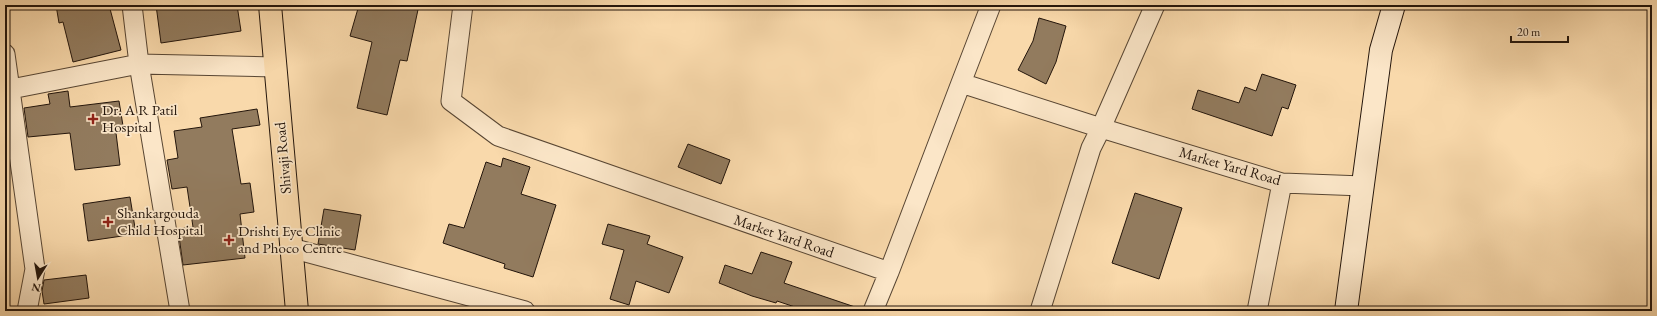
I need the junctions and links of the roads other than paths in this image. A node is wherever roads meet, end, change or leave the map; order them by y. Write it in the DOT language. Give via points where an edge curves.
graph roads {
  1 [pos="132,5"];
  2 [pos="270,5"];
  3 [pos="463,5"];
  4 [pos="991,5"];
  5 [pos="1155,5"];
  6 [pos="1394,5"];
  7 [pos="5,54"];
  8 [pos="139,64"];
  9 [pos="275,67"];
  10 [pos="961,83"];
  11 [pos="11,89"];
  12 [pos="1101,128"];
  13 [pos="1282,183"];
  14 [pos="1363,186"];
  15 [pos="291,248"];
  16 [pos="889,272"];
  17 [pos="27,311"];
  18 [pos="180,311"];
  19 [pos="297,311"];
  20 [pos="525,311"];
  21 [pos="873,311"];
  22 [pos="1040,311"];
  23 [pos="1257,311"];
  24 [pos="1346,311"];
  1 -- 8 [label="street"];
  2 -- 9 [label="main road, Shivaji Road"];
  3 -- 16 [label="street, Market Yard Road" via="451,101 498,136"];
  4 -- 10 [label="street"];
  5 -- 12 [label="street"];
  6 -- 14 [label="main road" via="1381,50"];
  7 -- 11 [label="street"];
  8 -- 9 [label="street"];
  8 -- 11 [label="street"];
  8 -- 18 [label="street"];
  9 -- 15 [label="main road, Shivaji Road"];
  10 -- 12 [label="street, Market Yard Road"];
  10 -- 16 [label="street"];
  11 -- 17 [label="street" via="35,269"];
  12 -- 13 [label="street, Market Yard Road"];
  12 -- 22 [label="street" via="1091,148"];
  13 -- 14 [label="street, Market Yard Road"];
  13 -- 23 [label="street"];
  14 -- 24 [label="main road"];
  15 -- 19 [label="main road, Shivaji Road"];
  15 -- 20 [label="street"];
  16 -- 21 [label="street"];
}
